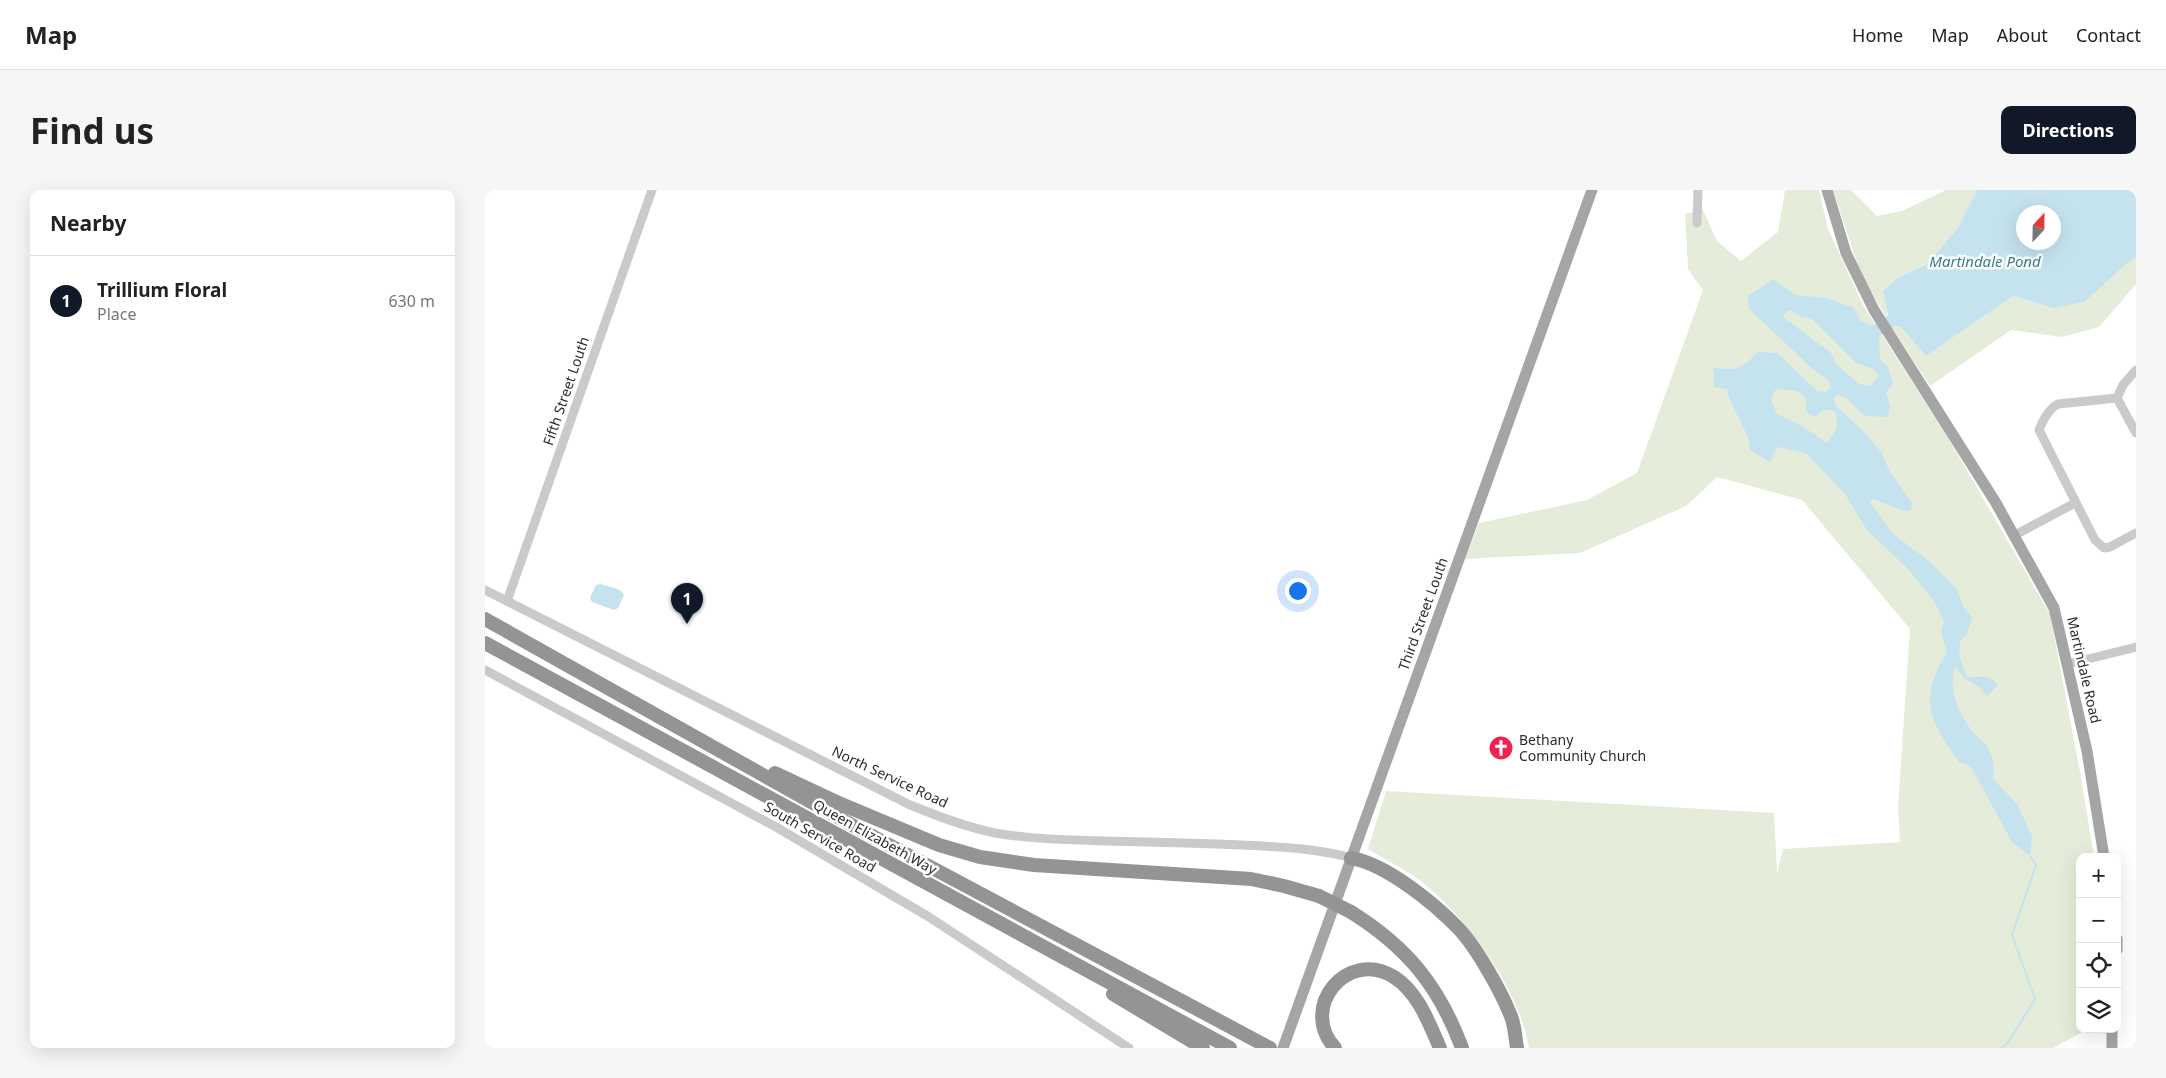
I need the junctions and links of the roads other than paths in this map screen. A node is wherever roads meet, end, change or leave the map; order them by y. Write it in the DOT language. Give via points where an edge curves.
graph roads {
  1 [pos="652,190"];
  2 [pos="1592,190"];
  3 [pos="1698,190"];
  4 [pos="1827,190"];
  5 [pos="1697,223"];
  6 [pos="2136,370"];
  7 [pos="2117,398"];
  8 [pos="2136,432"];
  9 [pos="2075,503"];
  10 [pos="2136,533"];
  11 [pos="2015,535"];
  12 [pos="485,590"];
  13 [pos="507,601"];
  14 [pos="485,619"];
  15 [pos="485,643"];
  16 [pos="2136,647"];
  17 [pos="2068,664"];
  18 [pos="485,670"];
  19 [pos="659,717"];
  20 [pos="2103,853"];
  21 [pos="1351,858"];
  22 [pos="1089,971"];
  23 [pos="2112,1033"];
  24 [pos="1267,1047"];
  25 [pos="1129,1048"];
  26 [pos="1203,1048"];
  27 [pos="1230,1048"];
  28 [pos="1283,1048"];
  29 [pos="1335,1048"];
  30 [pos="1439,1048"];
  31 [pos="1462,1048"];
  32 [pos="1517,1048"];
  33 [pos="2112,1048"];
  1 -- 13 [label="street, Fifth Street Louth"];
  2 -- 21 [label="main road, Third Street Louth"];
  3 -- 5 [label="street"];
  4 -- 11 [label="main road, Martindale Road" via="1845,252 1874,310"];
  6 -- 7 [label="street"];
  7 -- 8 [label="street"];
  7 -- 9 [label="street" via="2058,404 2041,424 2041,434"];
  9 -- 10 [label="street" via="2095,540 2105,548"];
  9 -- 11 [label="street"];
  11 -- 17 [label="main road, Martindale Road" via="2054,608"];
  12 -- 13 [label="street, North Service Road"];
  13 -- 21 [label="street, North Service Road" via="909,804 970,827 1050,839 1285,847"];
  14 -- 19 [label="highway, Queen Elizabeth Way"];
  15 -- 22 [label="highway, Queen Elizabeth Way"];
  16 -- 17 [label="street"];
  17 -- 20 [label="main road, Martindale Road" via="2087,751"];
  18 -- 25 [label="street, South Service Road" via="776,827 929,917"];
  19 -- 24 [label="highway, Queen Elizabeth Way" via="861,830"];
  19 -- 31 [label="highway, bridge" via="841,804 939,845 980,857 1034,864 1251,879 1319,896 1351,912 1398,945 1439,997"];
  21 -- 28 [label="main road, Third Street Louth"];
  21 -- 32 [label="highway" via="1381,869 1411,887 1460,930 1511,1016"];
  22 -- 26 [label="highway" via="1109,992"];
  22 -- 27 [label="highway, Queen Elizabeth Way"];
  23 -- 33 [label="main road"];
  29 -- 30 [label="highway" via="1322,1019 1324,1003 1339,978 1357,970 1378,970 1407,988 1429,1022"];
}
